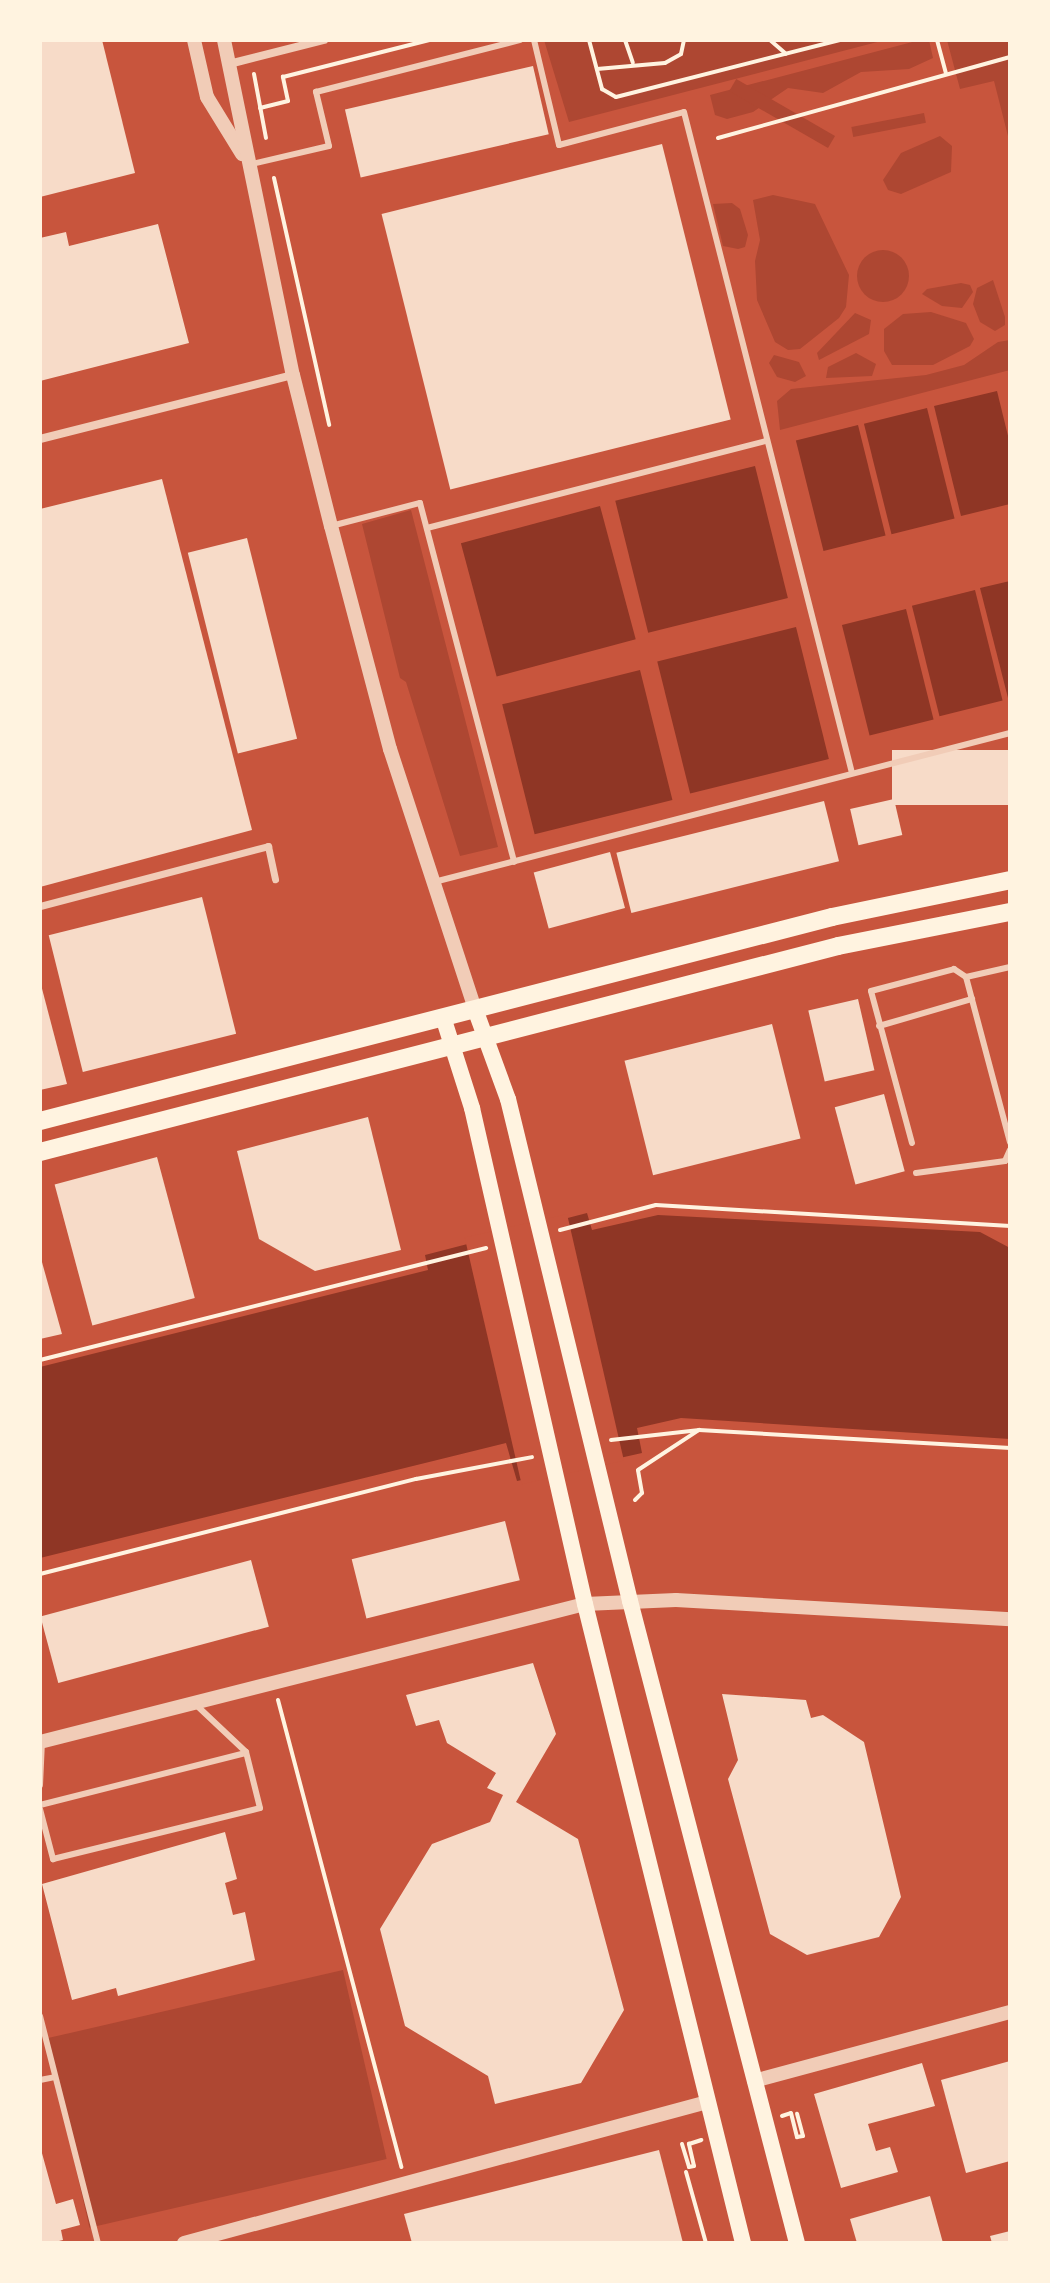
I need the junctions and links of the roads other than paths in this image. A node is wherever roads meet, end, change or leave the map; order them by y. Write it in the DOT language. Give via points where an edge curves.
graph roads {
  1 [pos="194,40"];
  2 [pos="224,40"];
  3 [pos="324,40"];
  4 [pos="520,40"];
  5 [pos="534,40"];
  6 [pos="229,64"];
  7 [pos="248,165"];
  8 [pos="293,375"];
  9 [pos="40,439"];
  10 [pos="767,441"];
  11 [pos="331,526"];
  12 [pos="427,528"];
  13 [pos="1010,733"];
  14 [pos="852,773"];
  15 [pos="514,862"];
  16 [pos="275,879"];
  17 [pos="1010,880"];
  18 [pos="431,883"];
  19 [pos="40,906"];
  20 [pos="1010,912"];
  21 [pos="1010,967"];
  22 [pos="966,977"];
  23 [pos="972,999"];
  24 [pos="475,1009"];
  25 [pos="443,1017"];
  26 [pos="879,1026"];
  27 [pos="487,1039"];
  28 [pos="453,1047"];
  29 [pos="40,1121"];
  30 [pos="1010,1142"];
  31 [pos="912,1143"];
  32 [pos="1010,1150"];
  33 [pos="40,1152"];
  34 [pos="916,1173"];
  35 [pos="630,1601"];
  36 [pos="585,1604"];
  37 [pos="1010,1619"];
  38 [pos="194,1703"];
  39 [pos="41,1742"];
  40 [pos="246,1752"];
  41 [pos="40,1785"];
  42 [pos="40,1807"];
  43 [pos="1010,2012"];
  44 [pos="40,2016"];
  45 [pos="55,2077"];
  46 [pos="40,2080"];
  47 [pos="754,2081"];
  48 [pos="707,2102"];
  49 [pos="98,2243"];
  50 [pos="184,2243"];
  51 [pos="743,2243"];
  52 [pos="797,2243"];
  1 -- 7 [label="street" via="207,97"];
  2 -- 6 [label="street"];
  3 -- 6 [label="street"];
  4 -- 7 [label="lane" via="316,92 329,146"];
  5 -- 10 [label="lane" via="559,145 684,112"];
  6 -- 7 [label="street"];
  7 -- 8 [label="street"];
  8 -- 9 [label="street"];
  8 -- 11 [label="street"];
  10 -- 12 [label="lane"];
  10 -- 14 [label="lane"];
  11 -- 12 [label="lane" via="415,501"];
  11 -- 18 [label="street"];
  12 -- 15 [label="lane"];
  13 -- 14 [label="lane"];
  14 -- 15 [label="lane"];
  15 -- 18 [label="lane"];
  16 -- 19 [label="street" via="268,846"];
  17 -- 24 [label="main road" via="885,904"];
  18 -- 24 [label="street"];
  20 -- 27 [label="main road" via="838,946"];
  21 -- 22 [label="lane"];
  22 -- 23 [label="lane"];
  22 -- 26 [label="lane" via="954,969 871,991"];
  23 -- 26 [label="lane"];
  23 -- 30 [label="lane"];
  24 -- 25 [label="main road"];
  24 -- 27 [label="main road"];
  25 -- 28 [label="main road"];
  25 -- 29 [label="main road"];
  26 -- 31 [label="lane"];
  27 -- 28 [label="main road"];
  27 -- 35 [label="main road" via="508,1099"];
  28 -- 33 [label="main road"];
  28 -- 36 [label="main road"];
  32 -- 34 [label="lane" via="1005,1161"];
  35 -- 36 [label="street"];
  35 -- 37 [label="street"];
  35 -- 47 [label="main road"];
  36 -- 38 [label="street"];
  36 -- 48 [label="main road"];
  38 -- 39 [label="street"];
  38 -- 40 [label="lane"];
  39 -- 41 [label="lane"];
  40 -- 42 [label="lane"];
  40 -- 42 [label="lane" via="260,1808 53,1859"];
  43 -- 47 [label="street"];
  44 -- 45 [label="lane"];
  45 -- 46 [label="lane"];
  45 -- 49 [label="lane"];
  47 -- 52 [label="main road"];
  48 -- 50 [label="street"];
  48 -- 51 [label="main road"];
}
